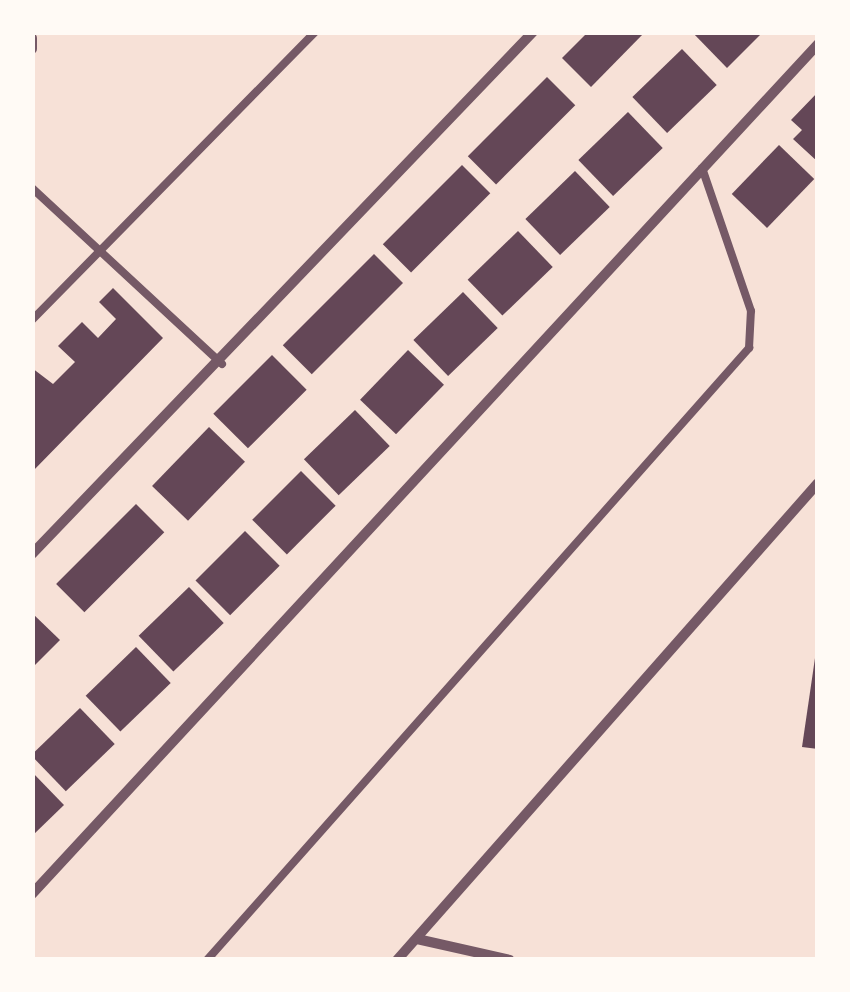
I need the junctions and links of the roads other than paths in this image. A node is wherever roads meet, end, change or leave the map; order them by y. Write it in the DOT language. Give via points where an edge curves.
graph roads {
  1 [pos="315,32"];
  2 [pos="533,32"];
  3 [pos="818,44"];
  4 [pos="702,166"];
  5 [pos="32,188"];
  6 [pos="100,251"];
  7 [pos="32,320"];
  8 [pos="222,364"];
  9 [pos="818,483"];
  10 [pos="32,554"];
  11 [pos="32,894"];
  12 [pos="417,939"];
  13 [pos="207,960"];
  14 [pos="397,960"];
  15 [pos="510,960"];
  1 -- 6 [label="lane"];
  2 -- 8 [label="street"];
  3 -- 4 [label="street"];
  4 -- 11 [label="street"];
  4 -- 13 [label="lane" via="751,311 750,348"];
  5 -- 6 [label="lane"];
  6 -- 7 [label="lane"];
  6 -- 8 [label="lane"];
  8 -- 10 [label="street"];
  9 -- 12 [label="street"];
  12 -- 14 [label="street"];
  12 -- 15 [label="street"];
}
